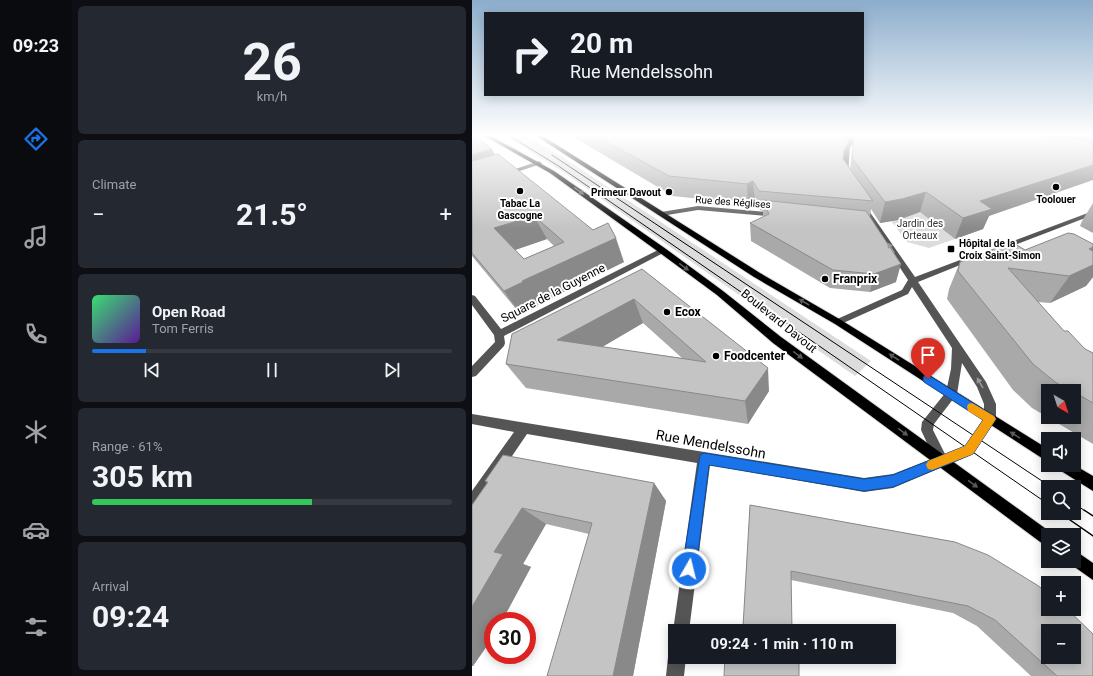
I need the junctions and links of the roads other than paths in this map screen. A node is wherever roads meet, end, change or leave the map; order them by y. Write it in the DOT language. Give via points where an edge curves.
graph roads {
  1 [pos="527,167"];
  2 [pos="543,167"];
  3 [pos="588,167"];
  4 [pos="846,167"];
  5 [pos="499,176"];
  6 [pos="849,184"];
  7 [pos="857,196"];
  8 [pos="1093,213"];
  9 [pos="661,214"];
  10 [pos="784,216"];
  11 [pos="865,224"];
  12 [pos="876,226"];
  13 [pos="663,251"];
  14 [pos="993,251"];
  15 [pos="978,256"];
  16 [pos="912,281"];
  17 [pos="472,298"];
  18 [pos="838,322"];
  19 [pos="499,334"];
  20 [pos="957,346"];
  21 [pos="472,373"];
  22 [pos="951,394"];
  23 [pos="472,419"];
  24 [pos="990,419"];
  25 [pos="524,428"];
  26 [pos="1041,452"];
  27 [pos="704,459"];
  28 [pos="941,461"];
  29 [pos="1074,472"];
  30 [pos="1093,484"];
  31 [pos="472,503"];
  32 [pos="1041,534"];
  33 [pos="1081,563"];
  34 [pos="1093,572"];
  35 [pos="682,624"];
  36 [pos="676,664"];
  37 [pos="675,676"];
  1 -- 5 [label="street"];
  2 -- 13 [label="main road, Boulevard Davout, one-way"];
  3 -- 9 [label="main road, Boulevard Davout"];
  4 -- 6 [label="street" via="845,177"];
  7 -- 12 [label="street"];
  8 -- 14 [label="street"];
  9 -- 10 [label="street, Rue des Réglises" via="698,208"];
  18 -- 9 [label="main road, Boulevard Davout, one-way" via="757,275"];
  11 -- 12 [label="street"];
  16 -- 12 [label="street, one-way"];
  13 -- 19 [label="street, Square de la Guyenne"];
  13 -- 28 [label="main road, Boulevard Davout, one-way" via="777,340"];
  15 -- 16 [label="street"];
  16 -- 18 [label="street" via="904,292"];
  16 -- 20 [label="street"];
  17 -- 19 [label="street"];
  22 -- 18 [label="main road, Boulevard Davout, one-way"];
  19 -- 21 [label="street, Square de la Guyenne" via="500,343"];
  20 -- 22 [label="street"];
  24 -- 20 [label="street, one-way" via="990,404 982,385"];
  22 -- 24 [label="main road, Boulevard Davout"];
  22 -- 28 [label="street" via="928,422 927,430"];
  23 -- 25 [label="street, Rue Mendelssohn"];
  26 -- 24 [label="main road, Boulevard Davout, one-way"];
  24 -- 28 [label="street, Rue Mendelssohn" via="969,450"];
  25 -- 27 [label="street, Rue Mendelssohn"];
  25 -- 31 [label="street"];
  27 -- 28 [label="street, Rue Mendelssohn" via="864,485 893,481"];
  27 -- 35 [label="street"];
  28 -- 32 [label="main road, Boulevard Davout, one-way"];
  29 -- 30 [label="main road"];
  33 -- 34 [label="main road"];
  36 -- 37 [label="street"];
}
